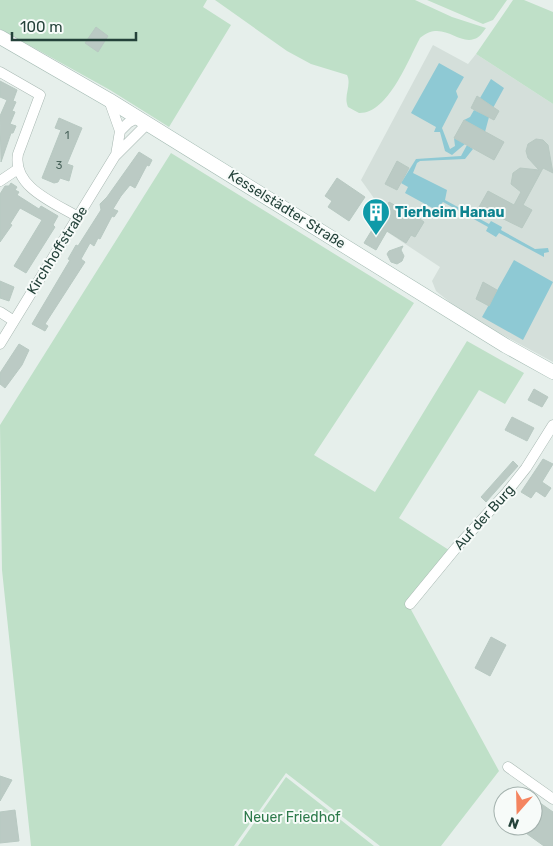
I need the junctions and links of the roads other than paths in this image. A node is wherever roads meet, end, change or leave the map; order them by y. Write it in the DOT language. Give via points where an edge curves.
graph roads {
  1 [pos="0,37"];
  2 [pos="0,72"];
  3 [pos="109,100"];
  4 [pos="142,121"];
  5 [pos="120,131"];
  6 [pos="115,156"];
  7 [pos="18,170"];
  8 [pos="0,181"];
  9 [pos="78,217"];
  10 [pos="0,312"];
  11 [pos="14,321"];
  12 [pos="0,344"];
  13 [pos="553,372"];
  14 [pos="553,425"];
  15 [pos="410,604"];
  16 [pos="508,767"];
  17 [pos="553,800"];
  1 -- 3 [label="main road, Kesselstädter Straße"];
  2 -- 7 [label="street" via="40,95 18,154"];
  3 -- 4 [label="main road, Kesselstädter Straße"];
  3 -- 5 [label="street"];
  4 -- 5 [label="street" via="128,123"];
  4 -- 6 [label="street, Kirchhoffstraße"];
  4 -- 13 [label="main road, Kesselstädter Straße"];
  5 -- 6 [label="street, Kirchhoffstraße"];
  6 -- 9 [label="street, Kirchhoffstraße"];
  7 -- 8 [label="street"];
  7 -- 9 [label="street" via="32,188"];
  9 -- 11 [label="street, Kirchhoffstraße"];
  10 -- 11 [label="street"];
  11 -- 12 [label="street, Kirchhoffstraße"];
  14 -- 15 [label="street, Auf der Burg" via="507,492"];
  16 -- 17 [label="street"];
}
